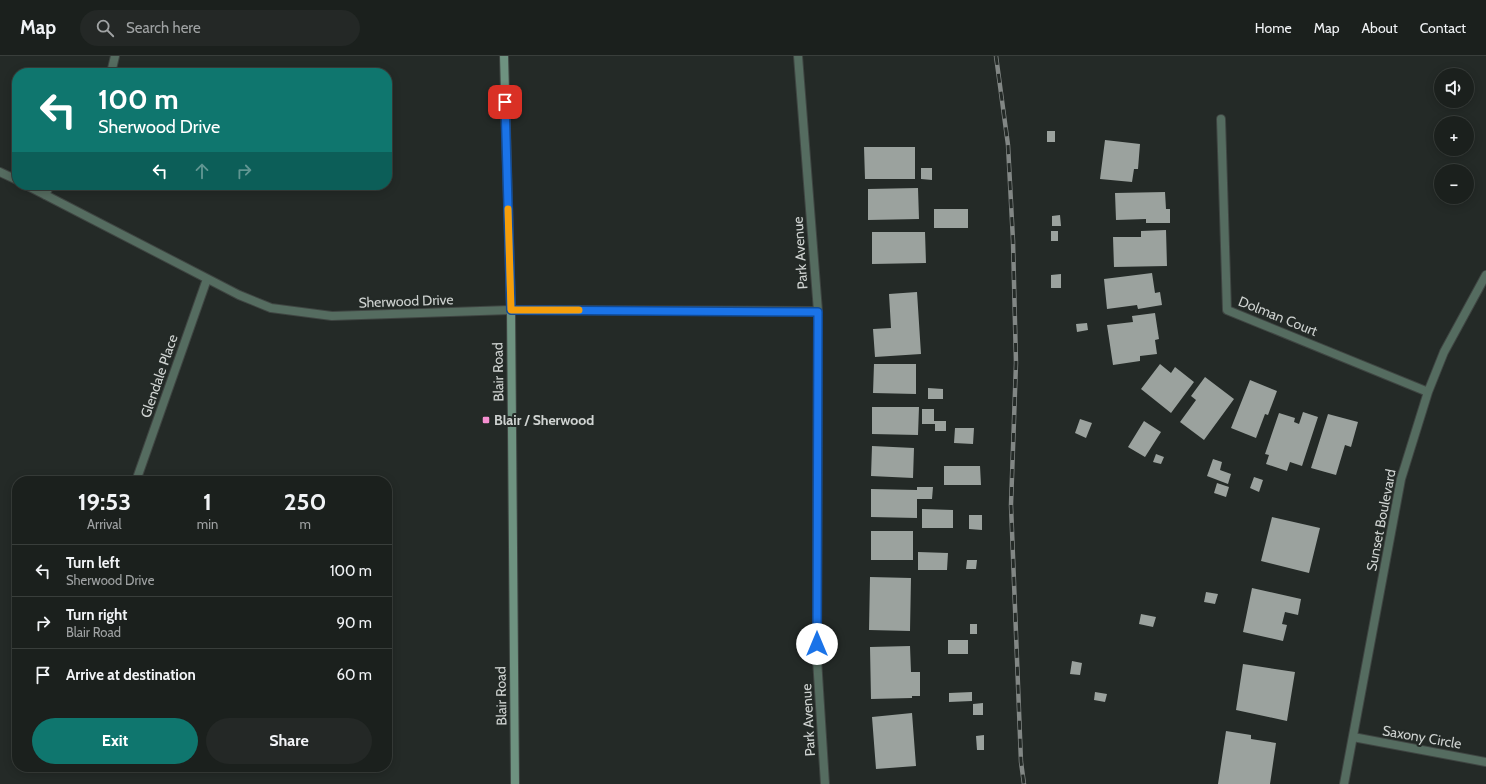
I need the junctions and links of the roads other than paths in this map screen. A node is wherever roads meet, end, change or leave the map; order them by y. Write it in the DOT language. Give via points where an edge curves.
graph roads {
  1 [pos="116,56"];
  2 [pos="504,56"];
  3 [pos="798,56"];
  4 [pos="113,68"];
  5 [pos="1221,119"];
  6 [pos="0,172"];
  7 [pos="12,178"];
  8 [pos="37,190"];
  9 [pos="47,190"];
  10 [pos="45,194"];
  11 [pos="1486,275"];
  12 [pos="207,279"];
  13 [pos="511,310"];
  14 [pos="818,312"];
  15 [pos="1428,392"];
  16 [pos="138,476"];
  17 [pos="1353,737"];
  18 [pos="1486,762"];
  19 [pos="515,784"];
  20 [pos="825,784"];
  21 [pos="1344,784"];
  1 -- 4 [label="street"];
  2 -- 13 [label="street, Blair Road"];
  3 -- 14 [label="street, Park Avenue"];
  5 -- 15 [label="street, Dolman Court" via="1227,310"];
  6 -- 7 [label="street"];
  8 -- 10 [label="street, Sherwood Drive"];
  9 -- 10 [label="street"];
  10 -- 12 [label="street, Sherwood Drive"];
  11 -- 15 [label="street, Sunset Boulevard" via="1444,352"];
  12 -- 13 [label="street, Sherwood Drive" via="271,308 332,316"];
  12 -- 16 [label="street, Glendale Place"];
  13 -- 14 [label="street, Sherwood Drive"];
  13 -- 19 [label="street, Blair Road"];
  14 -- 20 [label="street, Park Avenue" via="817,659"];
  15 -- 17 [label="street, Sunset Boulevard" via="1400,479"];
  17 -- 18 [label="street, Saxony Circle"];
  17 -- 21 [label="street, Sunset Boulevard"];
}
